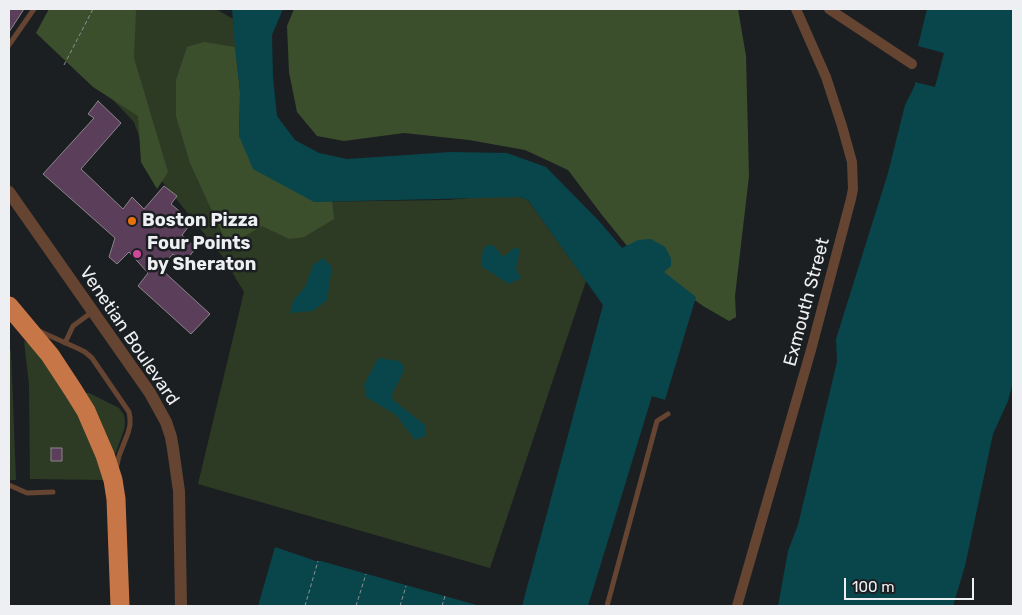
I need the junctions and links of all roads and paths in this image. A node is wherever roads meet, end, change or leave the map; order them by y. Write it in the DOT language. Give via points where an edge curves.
graph roads {
  1 [pos="34,9"];
  2 [pos="92,9"];
  3 [pos="796,9"];
  4 [pos="829,9"];
  5 [pos="9,45"];
  6 [pos="912,64"];
  7 [pos="64,65"];
  8 [pos="9,192"];
  9 [pos="11,308"];
  10 [pos="93,311"];
  11 [pos="66,343"];
  12 [pos="668,414"];
  13 [pos="9,485"];
  14 [pos="114,489"];
  15 [pos="53,492"];
  16 [pos="318,561"];
  17 [pos="366,574"];
  18 [pos="406,586"];
  19 [pos="445,596"];
  20 [pos="120,606"];
  21 [pos="181,606"];
  22 [pos="305,606"];
  23 [pos="356,606"];
  24 [pos="400,606"];
  25 [pos="442,606"];
  26 [pos="607,606"];
  27 [pos="737,606"];
  1 -- 5 [label="lane"];
  2 -- 7 [label="path"];
  3 -- 27 [label="street, Exmouth Street" via="826,77 842,126 852,162 853,189 813,344"];
  4 -- 6 [label="street"];
  8 -- 10 [label="street, Venetian Boulevard"];
  9 -- 11 [label="lane" via="28,324"];
  9 -- 14 [label="highway" via="50,355 86,411 105,455"];
  10 -- 11 [label="lane" via="74,326"];
  10 -- 21 [label="street, Venetian Boulevard" via="150,393 171,437 178,491"];
  11 -- 14 [label="lane" via="92,358 129,412 130,425 119,456"];
  12 -- 26 [label="lane" via="657,421"];
  13 -- 15 [label="lane" via="27,493"];
  14 -- 20 [label="highway"];
  16 -- 22 [label="path"];
  17 -- 23 [label="path"];
  18 -- 24 [label="path"];
  19 -- 25 [label="path"];
}
